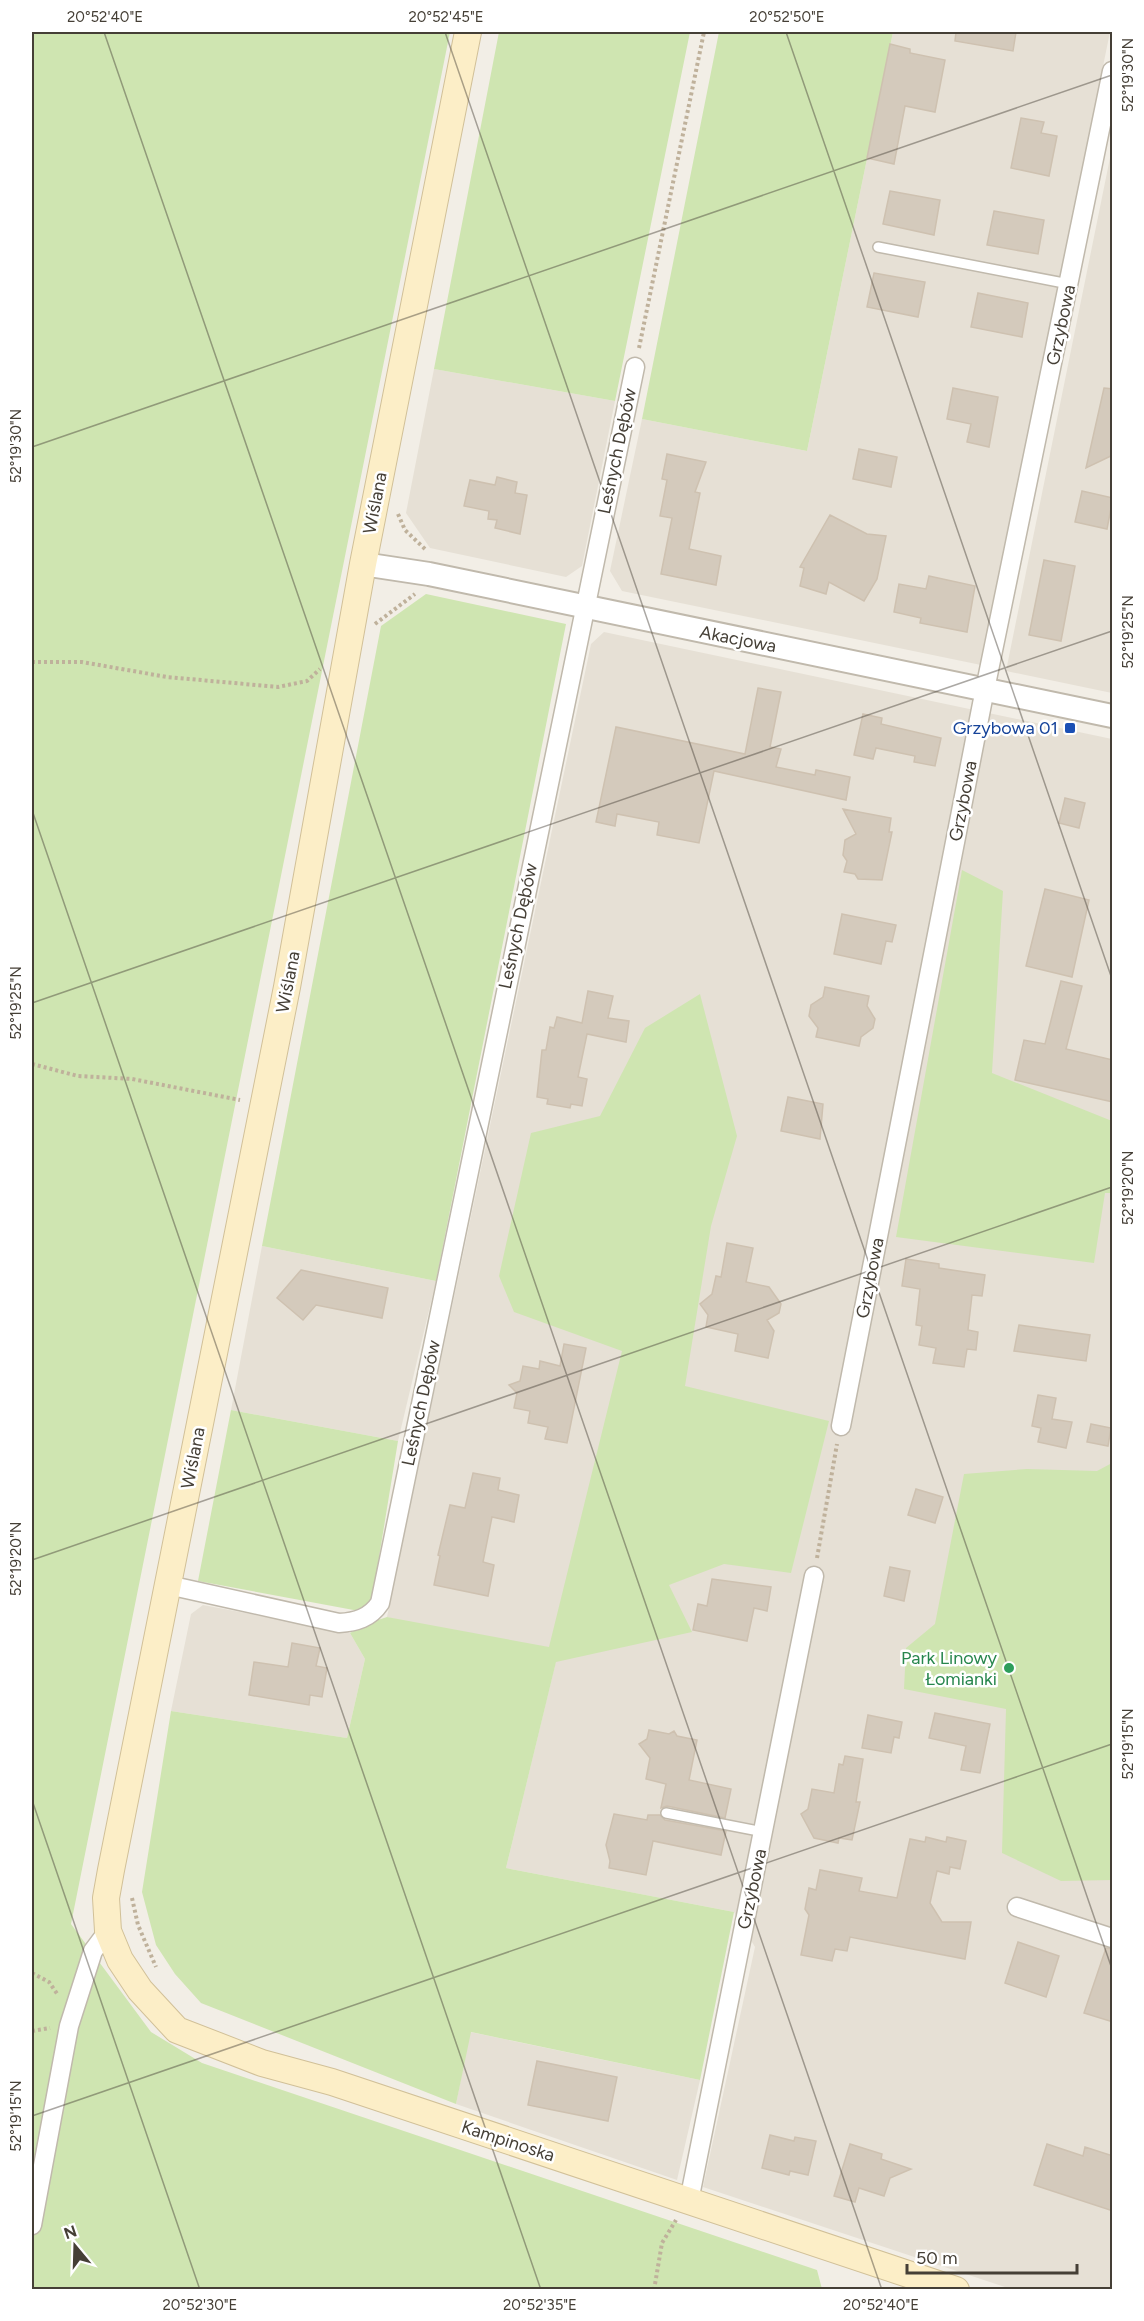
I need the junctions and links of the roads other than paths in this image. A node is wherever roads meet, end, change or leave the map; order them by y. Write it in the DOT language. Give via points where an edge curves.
graph roads {
  1 [pos="468,32"];
  2 [pos="1113,71"];
  3 [pos="878,247"];
  4 [pos="1069,284"];
  5 [pos="635,367"];
  6 [pos="363,564"];
  7 [pos="584,608"];
  8 [pos="986,689"];
  9 [pos="1113,716"];
  10 [pos="841,1426"];
  11 [pos="813,1576"];
  12 [pos="168,1585"];
  13 [pos="666,1813"];
  14 [pos="764,1832"];
  15 [pos="1017,1907"];
  16 [pos="108,1931"];
  17 [pos="1113,1938"];
  18 [pos="689,2201"];
  19 [pos="32,2225"];
  20 [pos="956,2289"];
  1 -- 6 [label="main road, Wiślana"];
  2 -- 4 [label="street, Grzybowa"];
  3 -- 4 [label="lane"];
  4 -- 8 [label="street, Grzybowa"];
  5 -- 7 [label="street, Leśnych Dębów"];
  6 -- 7 [label="street, Akacjowa" via="429,574"];
  6 -- 12 [label="main road, Wiślana" via="264,1105"];
  7 -- 8 [label="street, Akacjowa"];
  7 -- 12 [label="street, Leśnych Dębów" via="380,1603 374,1613 355,1622 339,1623"];
  8 -- 9 [label="street, Akacjowa"];
  8 -- 10 [label="street, Grzybowa"];
  11 -- 14 [label="street, Grzybowa"];
  12 -- 16 [label="main road, Wiślana" via="106,1898"];
  13 -- 14 [label="lane"];
  14 -- 18 [label="street, Grzybowa"];
  15 -- 17 [label="street"];
  16 -- 18 [label="main road, Kampinoska" via="120,1960 140,1990 177,2030 262,2063"];
  16 -- 19 [label="street" via="93,1951 72,2016"];
  18 -- 20 [label="main road, Kampinoska"];
}
